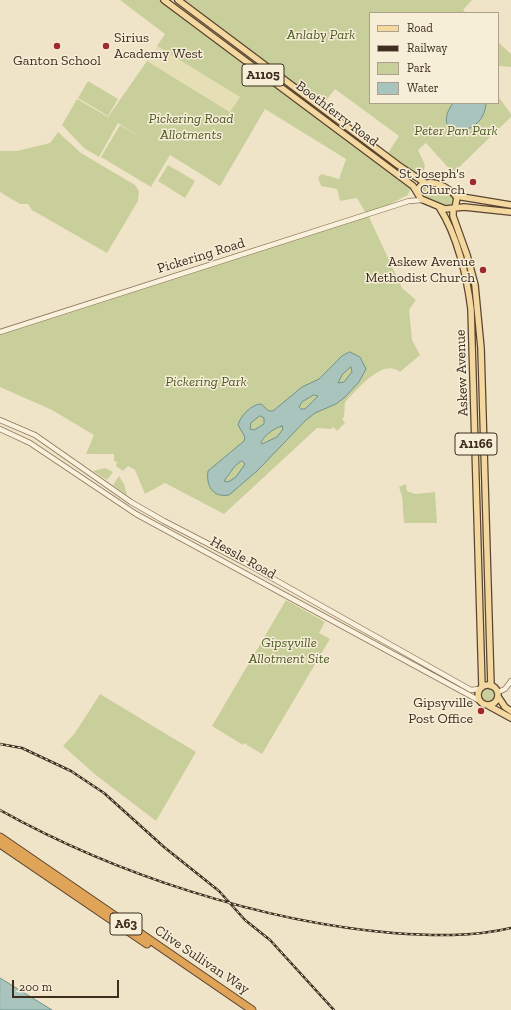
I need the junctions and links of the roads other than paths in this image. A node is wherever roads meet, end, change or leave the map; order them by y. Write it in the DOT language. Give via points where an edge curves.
graph roads {
  1 [pos="164,0"];
  2 [pos="178,0"];
  3 [pos="426,183"];
  4 [pos="417,192"];
  5 [pos="456,196"];
  6 [pos="423,200"];
  7 [pos="409,201"];
  8 [pos="511,205"];
  9 [pos="439,207"];
  10 [pos="454,209"];
  11 [pos="511,212"];
  12 [pos="0,332"];
  13 [pos="475,417"];
  14 [pos="482,417"];
  15 [pos="0,420"];
  16 [pos="0,429"];
  17 [pos="70,462"];
  18 [pos="66,467"];
  19 [pos="511,681"];
  20 [pos="491,686"];
  21 [pos="481,688"];
  22 [pos="498,695"];
  23 [pos="480,701"];
  24 [pos="489,706"];
  25 [pos="511,711"];
  26 [pos="511,718"];
  27 [pos="0,837"];
  28 [pos="0,844"];
  29 [pos="243,1010"];
  30 [pos="252,1010"];
  1 -- 4 [label="main road, Boothferry Road / A1105" via="413,186"];
  2 -- 3 [label="main road, Boothferry Road / A1105" via="398,165"];
  3 -- 4 [label="main road" via="420,186"];
  3 -- 5 [label="main road, A1105" via="442,186"];
  4 -- 6 [label="main road, A1105"];
  4 -- 7 [label="street, Pickering Road"];
  5 -- 8 [label="main road, A1105"];
  5 -- 10 [label="main road, Askew Avenue" via="458,201"];
  6 -- 7 [label="street, Pickering Road"];
  6 -- 9 [label="main road, A1105"];
  7 -- 12 [label="street, Pickering Road"];
  9 -- 10 [label="main road, A1105"];
  9 -- 13 [label="main road, Askew Avenue / A1166" via="459,256 470,296"];
  10 -- 11 [label="main road, A1105" via="468,207"];
  10 -- 14 [label="main road, Askew Avenue / A1166" via="453,216 472,270 477,296 481,342"];
  13 -- 14 [label="main road"];
  13 -- 21 [label="main road, Askew Avenue / A1166"];
  14 -- 20 [label="main road, Askew Avenue / A1166"];
  15 -- 17 [label="street, Hessle Road" via="34,436"];
  16 -- 18 [label="street, Hessle Road" via="30,443"];
  17 -- 18 [label="street"];
  17 -- 21 [label="street, Hessle Road" via="164,521 247,564 471,690"];
  18 -- 23 [label="street, Hessle Road" via="136,514"];
  19 -- 22 [label="street"];
  20 -- 21 [label="main road"];
  20 -- 22 [label="main road"];
  21 -- 23 [label="main road" via="478,694"];
  22 -- 24 [label="main road" via="495,704"];
  22 -- 25 [label="main road" via="505,707"];
  23 -- 24 [label="main road"];
  24 -- 26 [label="main road"];
  27 -- 30 [label="highway, Clive Sullivan Way / A63"];
  28 -- 29 [label="highway, Clive Sullivan Way / A63"];
}
